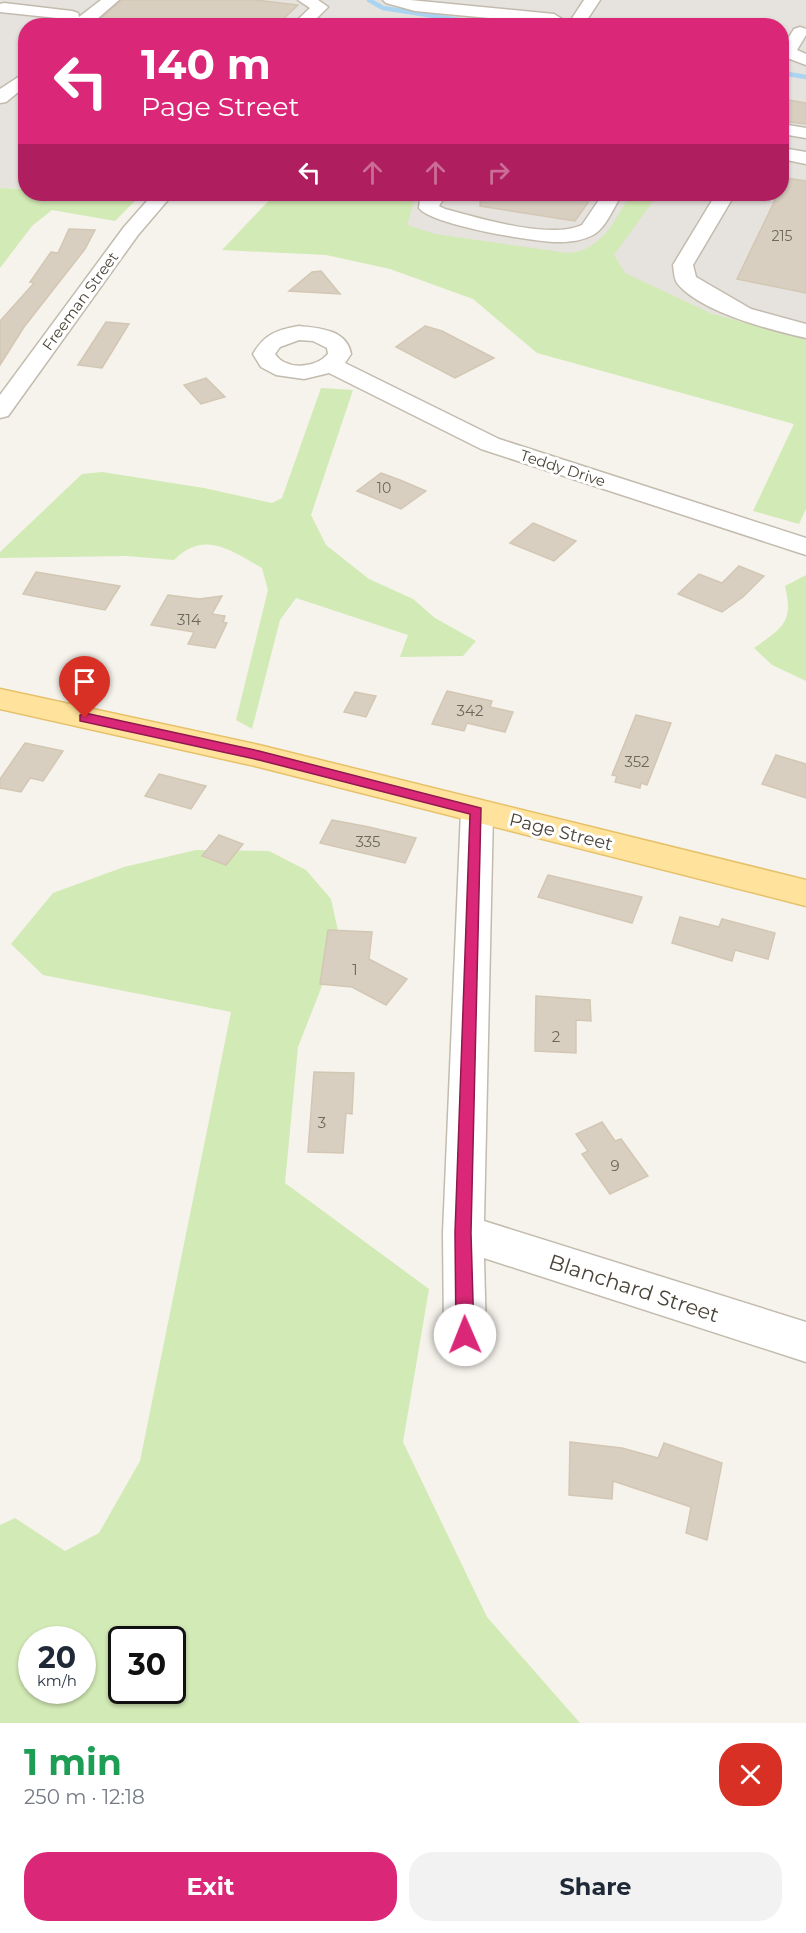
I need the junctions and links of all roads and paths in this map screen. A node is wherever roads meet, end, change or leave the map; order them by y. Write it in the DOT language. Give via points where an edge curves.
graph roads {
  1 [pos="111,0"];
  2 [pos="306,0"];
  3 [pos="391,0"];
  4 [pos="592,0"];
  5 [pos="4,14"];
  6 [pos="45,18"];
  7 [pos="80,18"];
  8 [pos="308,18"];
  9 [pos="555,18"];
  10 [pos="580,18"];
  11 [pos="18,23"];
  12 [pos="800,32"];
  13 [pos="789,49"];
  14 [pos="789,53"];
  15 [pos="806,60"];
  16 [pos="18,70"];
  17 [pos="0,80"];
  18 [pos="18,83"];
  19 [pos="0,98"];
  20 [pos="789,130"];
  21 [pos="806,133"];
  22 [pos="789,144"];
  23 [pos="806,147"];
  24 [pos="789,155"];
  25 [pos="806,158"];
  26 [pos="157,201"];
  27 [pos="430,201"];
  28 [pos="607,201"];
  29 [pos="721,201"];
  30 [pos="806,331"];
  31 [pos="331,365"];
  32 [pos="0,411"];
  33 [pos="806,547"];
  34 [pos="2,702"];
  35 [pos="477,811"];
  36 [pos="806,893"];
  37 [pos="463,1233"];
  38 [pos="465,1335"];
  39 [pos="806,1342"];
  1 -- 7 [label="street"];
  2 -- 8 [label="street" via="320,7"];
  3 -- 9 [label="street" via="415,6"];
  4 -- 10 [label="street"];
  5 -- 6 [label="street"];
  5 -- 11 [label="street"];
  12 -- 13 [label="street"];
  14 -- 15 [label="street"];
  16 -- 17 [label="street"];
  18 -- 19 [label="street"];
  20 -- 21 [label="street"];
  22 -- 23 [label="street"];
  24 -- 25 [label="street"];
  26 -- 32 [label="street, Freeman Street"];
  27 -- 28 [label="street" via="429,208 438,213 526,233 574,237 589,229"];
  29 -- 30 [label="street" via="683,265 686,280 734,312"];
  31 -- 33 [label="street, Teddy Drive" via="490,444"];
  34 -- 35 [label="main road, Page Street" via="259,756"];
  35 -- 36 [label="main road, Page Street"];
  35 -- 37 [label="street"];
  37 -- 38 [label="street"];
  37 -- 39 [label="street, Blanchard Street"];
}
